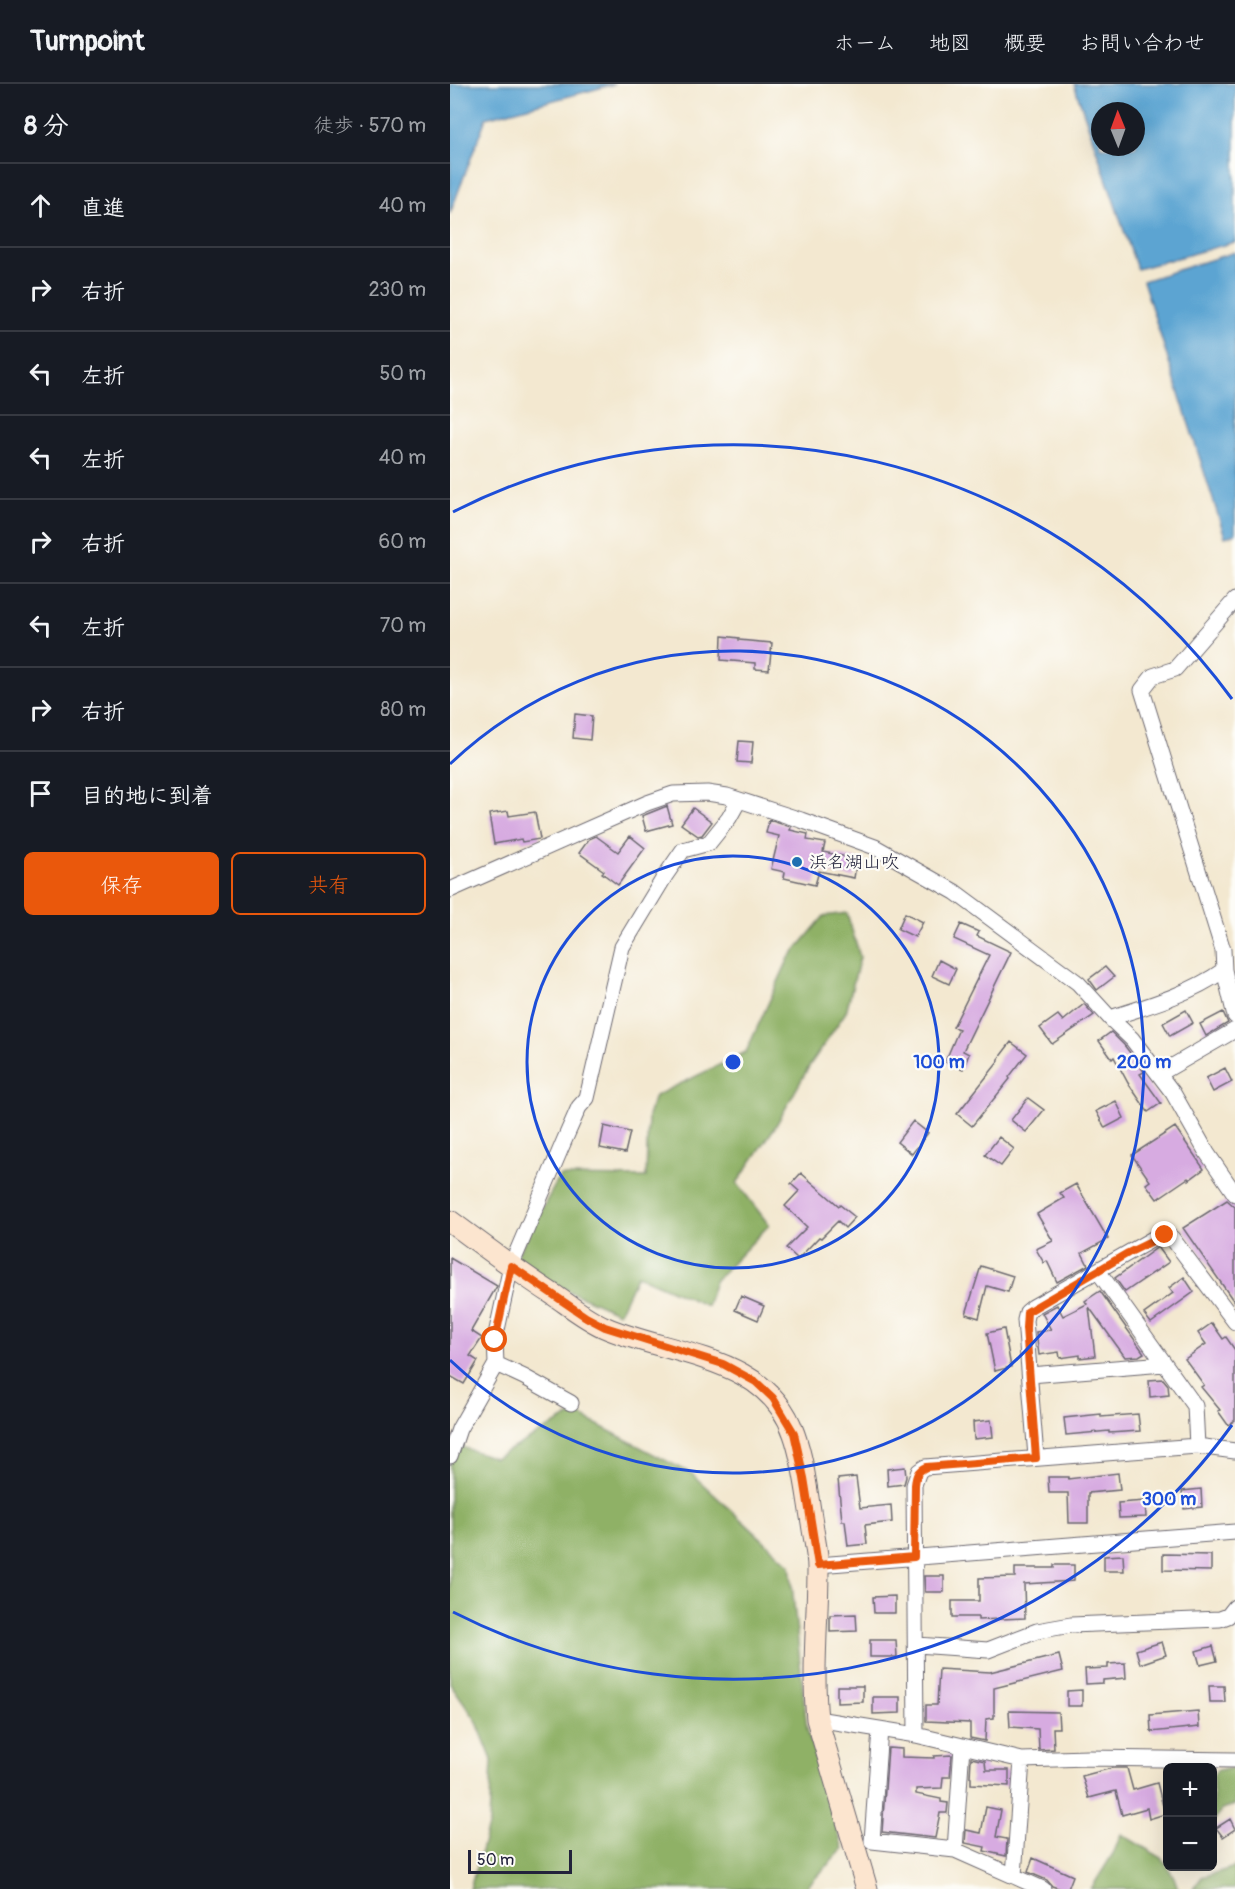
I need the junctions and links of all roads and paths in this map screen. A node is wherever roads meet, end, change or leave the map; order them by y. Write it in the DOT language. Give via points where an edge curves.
graph roads {
  1 [pos="1235,600"];
  2 [pos="739,800"];
  3 [pos="450,890"];
  4 [pos="1224,970"];
  5 [pos="1235,1016"];
  6 [pos="1110,1018"];
  7 [pos="1235,1030"];
  8 [pos="1159,1074"];
  9 [pos="1235,1194"];
  10 [pos="450,1221"];
  11 [pos="511,1266"];
  12 [pos="1098,1271"];
  13 [pos="1235,1322"];
  14 [pos="496,1364"];
  15 [pos="1164,1365"];
  16 [pos="1030,1375"];
  17 [pos="571,1403"];
  18 [pos="1197,1446"];
  19 [pos="1235,1451"];
  20 [pos="450,1455"];
  21 [pos="1036,1458"];
  22 [pos="1235,1532"];
  23 [pos="1235,1546"];
  24 [pos="914,1557"];
  25 [pos="818,1565"];
  26 [pos="1235,1607"];
  27 [pos="916,1646"];
  28 [pos="817,1719"];
  29 [pos="880,1729"];
  30 [pos="916,1735"];
  31 [pos="962,1746"];
  32 [pos="1022,1760"];
  33 [pos="1235,1760"];
  34 [pos="955,1850"];
  35 [pos="1014,1876"];
  36 [pos="867,1889"];
  37 [pos="1043,1889"];
  1 -- 4 [label="street" via="1175,669 1153,676 1142,690 1223,950"];
  2 -- 3 [label="street" via="707,793 673,794"];
  2 -- 6 [label="street" via="875,848 955,892 1078,983"];
  2 -- 11 [label="street" via="710,843 683,850 622,947 587,1098 579,1107"];
  4 -- 5 [label="street"];
  4 -- 6 [label="street" via="1156,1003"];
  6 -- 8 [label="street"];
  7 -- 8 [label="street"];
  8 -- 9 [label="street"];
  10 -- 11 [label="street"];
  11 -- 14 [label="street" via="495,1340"];
  11 -- 25 [label="street" via="605,1327 723,1364 756,1382 773,1398 794,1433"];
  12 -- 13 [label="street" via="1165,1235 1172,1238"];
  12 -- 15 [label="street"];
  12 -- 16 [label="street" via="1027,1312"];
  14 -- 17 [label="street"];
  14 -- 20 [label="street" via="459,1430"];
  15 -- 16 [label="street"];
  15 -- 18 [label="street" via="1196,1406"];
  16 -- 21 [label="street"];
  18 -- 19 [label="street"];
  18 -- 21 [label="street"];
  21 -- 24 [label="street" via="921,1469 915,1485"];
  22 -- 23 [label="street"];
  22 -- 24 [label="street"];
  24 -- 25 [label="street"];
  24 -- 27 [label="street"];
  25 -- 28 [label="street" via="814,1692"];
  26 -- 27 [label="street" via="1220,1619 1071,1625 1037,1631 988,1650"];
  27 -- 30 [label="street"];
  28 -- 29 [label="street"];
  28 -- 36 [label="street"];
  29 -- 30 [label="street"];
  29 -- 34 [label="street" via="872,1841"];
  30 -- 31 [label="street"];
  31 -- 32 [label="street"];
  31 -- 34 [label="street"];
  32 -- 33 [label="street"];
  32 -- 35 [label="street"];
  34 -- 35 [label="street"];
  35 -- 37 [label="street"];
}
